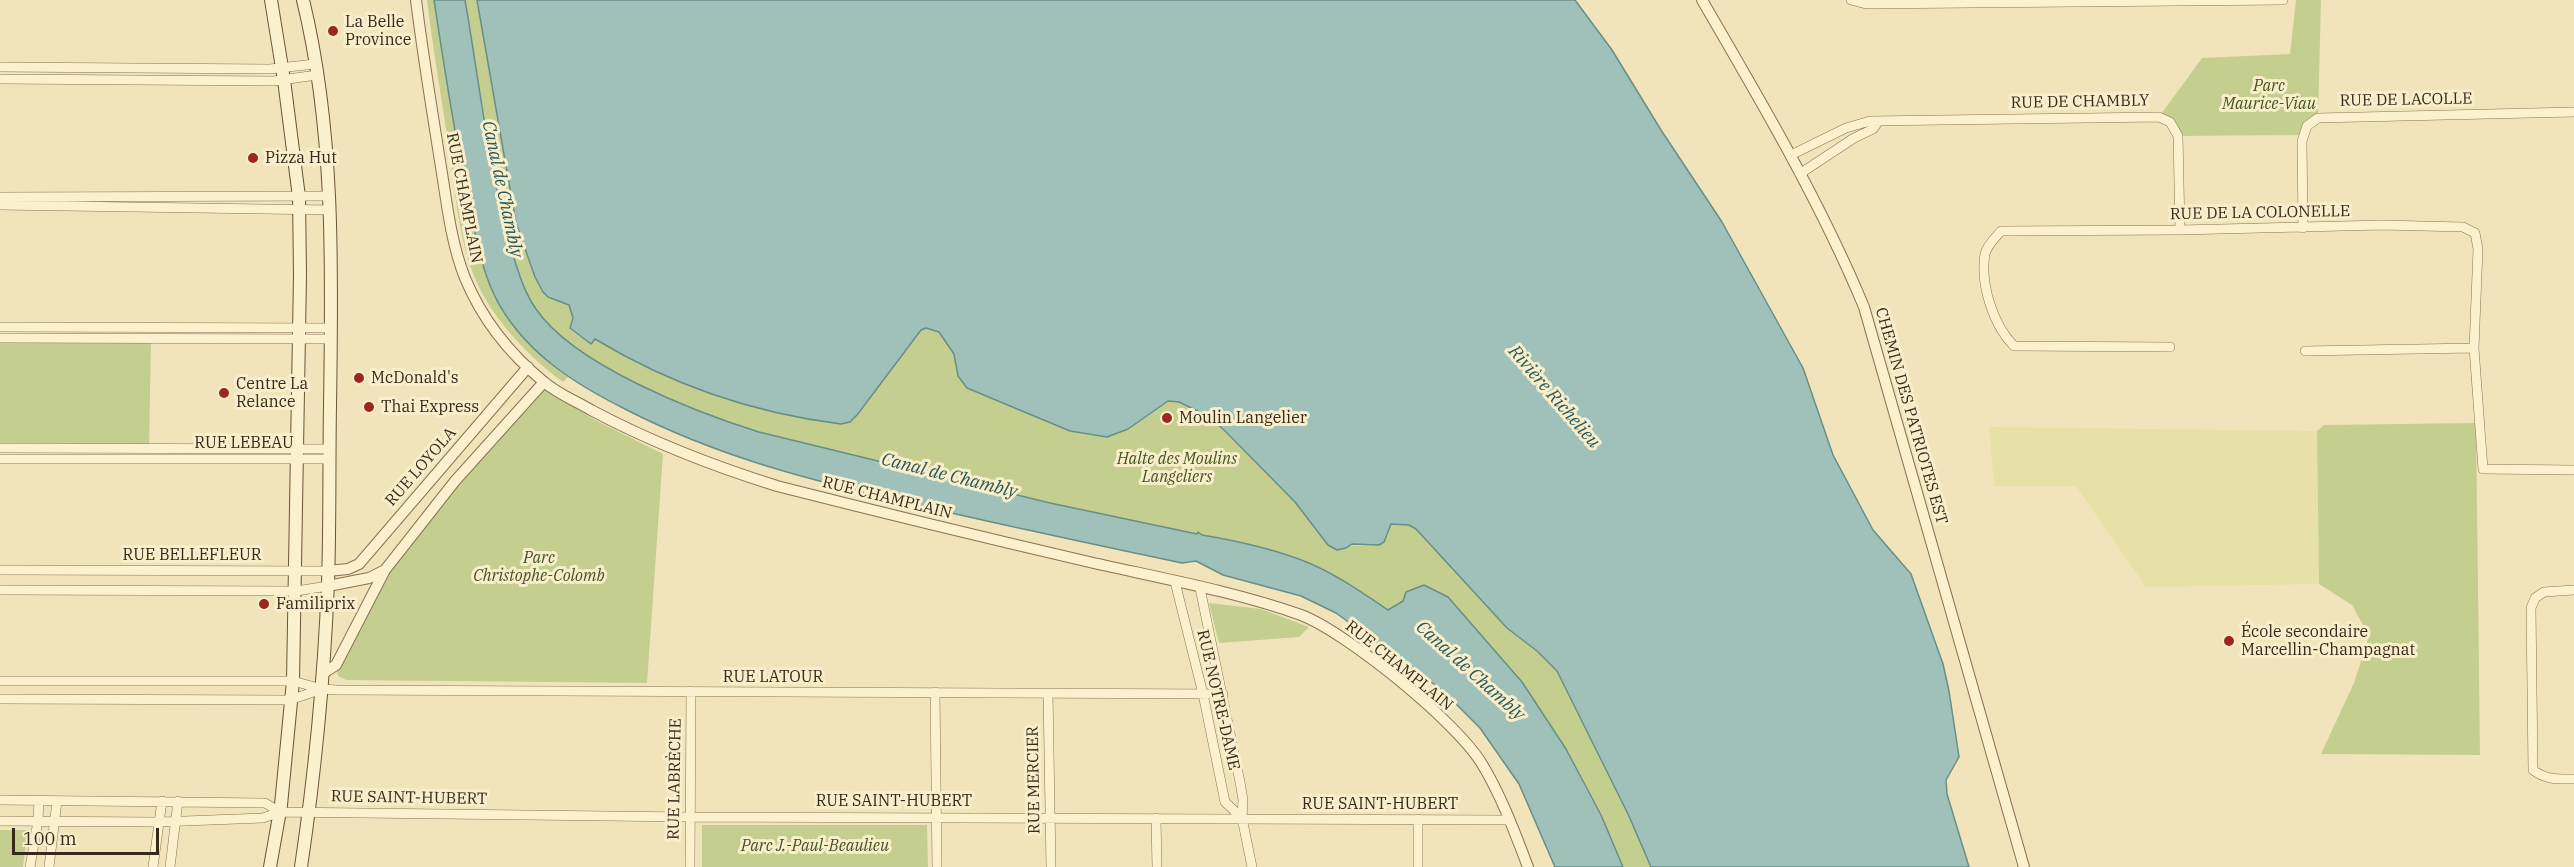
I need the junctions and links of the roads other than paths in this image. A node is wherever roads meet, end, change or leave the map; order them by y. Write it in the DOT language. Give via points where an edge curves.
graph roads {
  1 [pos="271,0"];
  2 [pos="303,0"];
  3 [pos="416,0"];
  4 [pos="1702,0"];
  5 [pos="1851,0"];
  6 [pos="2283,0"];
  7 [pos="0,67"];
  8 [pos="122,68"];
  9 [pos="316,69"];
  10 [pos="283,74"];
  11 [pos="0,79"];
  12 [pos="122,79"];
  13 [pos="2574,112"];
  14 [pos="1878,122"];
  15 [pos="1791,155"];
  16 [pos="1801,173"];
  17 [pos="329,196"];
  18 [pos="0,197"];
  19 [pos="299,197"];
  20 [pos="22,201"];
  21 [pos="184,203"];
  22 [pos="0,205"];
  23 [pos="329,210"];
  24 [pos="300,211"];
  25 [pos="2303,228"];
  26 [pos="2180,230"];
  27 [pos="0,327"];
  28 [pos="150,327"];
  29 [pos="300,333"];
  30 [pos="331,333"];
  31 [pos="0,338"];
  32 [pos="150,338"];
  33 [pos="2170,347"];
  34 [pos="2474,348"];
  35 [pos="2305,351"];
  36 [pos="528,367"];
  37 [pos="544,382"];
  38 [pos="0,448"];
  39 [pos="159,453"];
  40 [pos="297,453"];
  41 [pos="330,454"];
  42 [pos="0,459"];
  43 [pos="440,467"];
  44 [pos="2574,470"];
  45 [pos="455,481"];
  46 [pos="0,570"];
  47 [pos="56,570"];
  48 [pos="296,570"];
  49 [pos="385,570"];
  50 [pos="328,571"];
  51 [pos="1175,582"];
  52 [pos="328,586"];
  53 [pos="1200,588"];
  54 [pos="0,590"];
  55 [pos="56,590"];
  56 [pos="2574,590"];
  57 [pos="296,591"];
  58 [pos="322,674"];
  59 [pos="0,681"];
  60 [pos="33,681"];
  61 [pos="99,681"];
  62 [pos="189,681"];
  63 [pos="243,681"];
  64 [pos="293,681"];
  65 [pos="322,690"];
  66 [pos="692,691"];
  67 [pos="935,692"];
  68 [pos="1048,693"];
  69 [pos="1203,694"];
  70 [pos="1223,694"];
  71 [pos="0,699"];
  72 [pos="34,699"];
  73 [pos="100,699"];
  74 [pos="190,699"];
  75 [pos="243,699"];
  76 [pos="290,700"];
  77 [pos="2574,779"];
  78 [pos="0,800"];
  79 [pos="39,800"];
  80 [pos="57,801"];
  81 [pos="162,801"];
  82 [pos="178,801"];
  83 [pos="280,812"];
  84 [pos="309,812"];
  85 [pos="689,816"];
  86 [pos="937,816"];
  87 [pos="1050,817"];
  88 [pos="1156,818"];
  89 [pos="1242,818"];
  90 [pos="1418,819"];
  91 [pos="1508,820"];
  92 [pos="0,821"];
  93 [pos="38,821"];
  94 [pos="56,821"];
  95 [pos="177,821"];
  96 [pos="159,822"];
  97 [pos="30,867"];
  98 [pos="49,867"];
  99 [pos="153,867"];
  100 [pos="170,867"];
  101 [pos="270,867"];
  102 [pos="302,867"];
  103 [pos="690,867"];
  104 [pos="937,867"];
  105 [pos="1051,867"];
  106 [pos="1157,867"];
  107 [pos="1252,867"];
  108 [pos="1418,867"];
  109 [pos="1528,867"];
  110 [pos="2024,867"];
  1 -- 10 [label="main road"];
  2 -- 9 [label="main road"];
  3 -- 36 [label="street, RUE CHAMPLAIN" via="450,220 461,267 484,315"];
  4 -- 15 [label="street, CHEMIN DES PATRIOTES EST"];
  5 -- 6 [label="street" via="1878,4"];
  7 -- 8 [label="street"];
  8 -- 10 [label="street"];
  8 -- 12 [label="street"];
  9 -- 10 [label="street"];
  9 -- 17 [label="main road"];
  10 -- 12 [label="street"];
  10 -- 19 [label="main road"];
  11 -- 12 [label="street"];
  13 -- 25 [label="street, RUE DE LACOLLE" via="2318,118 2307,126 2302,141"];
  14 -- 15 [label="street, RUE DE CHAMBLY" via="1846,128"];
  14 -- 16 [label="street" via="1873,129"];
  14 -- 26 [label="street, RUE DE CHAMBLY" via="2159,117 2170,122 2178,136"];
  15 -- 16 [label="street, CHEMIN DES PATRIOTES EST"];
  16 -- 110 [label="street, CHEMIN DES PATRIOTES EST" via="1864,307"];
  17 -- 19 [label="street"];
  17 -- 23 [label="main road"];
  18 -- 20 [label="street"];
  19 -- 21 [label="street"];
  19 -- 24 [label="main road"];
  20 -- 21 [label="street"];
  20 -- 22 [label="street"];
  21 -- 24 [label="street"];
  23 -- 24 [label="street"];
  23 -- 30 [label="main road"];
  24 -- 29 [label="main road"];
  25 -- 26 [label="street, RUE DE LA COLONELLE"];
  25 -- 34 [label="street, RUE DE LA COLONELLE" via="2463,227 2475,233 2478,249"];
  26 -- 33 [label="street, RUE DE LA COLONELLE" via="2001,231 1985,252 1985,287 2004,336 2014,346"];
  27 -- 28 [label="street"];
  28 -- 29 [label="street"];
  28 -- 32 [label="street"];
  29 -- 30 [label="street"];
  29 -- 32 [label="street"];
  29 -- 40 [label="main road"];
  30 -- 41 [label="main road"];
  31 -- 32 [label="street"];
  34 -- 35 [label="street"];
  34 -- 44 [label="street, RUE DE LA COLONELLE" via="2483,469"];
  36 -- 37 [label="street, RUE CHAMPLAIN"];
  36 -- 43 [label="street, RUE LOYOLA"];
  37 -- 45 [label="street"];
  37 -- 51 [label="street, RUE CHAMPLAIN" via="621,426 726,470 911,520"];
  38 -- 39 [label="street, RUE LEBEAU"];
  39 -- 40 [label="street, RUE LEBEAU"];
  39 -- 42 [label="street, RUE LEBEAU"];
  40 -- 41 [label="street, RUE LEBEAU"];
  40 -- 48 [label="main road"];
  41 -- 50 [label="main road"];
  43 -- 45 [label="street"];
  43 -- 50 [label="street, RUE LOYOLA" via="359,564"];
  45 -- 49 [label="street"];
  46 -- 47 [label="street, RUE BELLEFLEUR"];
  47 -- 48 [label="street, RUE BELLEFLEUR"];
  47 -- 55 [label="street"];
  48 -- 50 [label="street, RUE BELLEFLEUR"];
  48 -- 57 [label="main road"];
  49 -- 52 [label="street" via="369,578"];
  49 -- 58 [label="street" via="336,665"];
  50 -- 52 [label="main road"];
  51 -- 53 [label="street, RUE CHAMPLAIN"];
  51 -- 69 [label="street, RUE NOTRE-DAME"];
  52 -- 57 [label="street"];
  52 -- 58 [label="main road"];
  53 -- 70 [label="street, RUE NOTRE-DAME"];
  53 -- 91 [label="street, RUE CHAMPLAIN" via="1303,616 1371,659 1428,704 1462,738 1481,763"];
  54 -- 55 [label="street"];
  55 -- 57 [label="street"];
  56 -- 77 [label="street" via="2544,592 2535,598 2531,608 2533,770 2541,777"];
  57 -- 64 [label="main road"];
  58 -- 65 [label="main road"];
  59 -- 60 [label="street, RUE LATOUR"];
  60 -- 61 [label="street, RUE LATOUR"];
  60 -- 72 [label="street"];
  61 -- 62 [label="street, RUE LATOUR"];
  61 -- 73 [label="street"];
  62 -- 63 [label="street, RUE LATOUR"];
  62 -- 74 [label="street"];
  63 -- 64 [label="street, RUE LATOUR"];
  63 -- 75 [label="street"];
  64 -- 65 [label="street, RUE LATOUR"];
  64 -- 76 [label="main road"];
  65 -- 66 [label="street, RUE LATOUR"];
  65 -- 76 [label="street, RUE LATOUR"];
  65 -- 84 [label="main road"];
  66 -- 67 [label="street, RUE LATOUR"];
  66 -- 85 [label="street, RUE LABRÈCHE"];
  67 -- 68 [label="street, RUE LATOUR"];
  67 -- 86 [label="street"];
  68 -- 69 [label="street, RUE LATOUR"];
  68 -- 87 [label="street, RUE MERCIER"];
  69 -- 70 [label="street, RUE LATOUR"];
  69 -- 89 [label="street, RUE NOTRE-DAME" via="1225,802"];
  70 -- 89 [label="street, RUE NOTRE-DAME" via="1244,800"];
  71 -- 72 [label="street, RUE LATOUR"];
  72 -- 73 [label="street, RUE LATOUR"];
  73 -- 74 [label="street, RUE LATOUR"];
  74 -- 75 [label="street, RUE LATOUR"];
  75 -- 76 [label="street, RUE LATOUR"];
  76 -- 83 [label="main road"];
  78 -- 79 [label="street, RUE SAINT-HUBERT"];
  79 -- 80 [label="street, RUE SAINT-HUBERT"];
  79 -- 93 [label="street"];
  80 -- 81 [label="street, RUE SAINT-HUBERT"];
  80 -- 94 [label="street"];
  81 -- 82 [label="street, RUE SAINT-HUBERT"];
  81 -- 96 [label="street"];
  82 -- 83 [label="street, RUE SAINT-HUBERT" via="265,803"];
  82 -- 95 [label="street"];
  83 -- 84 [label="street, RUE SAINT-HUBERT"];
  83 -- 95 [label="street, RUE SAINT-HUBERT" via="263,818"];
  83 -- 101 [label="main road"];
  84 -- 85 [label="street, RUE SAINT-HUBERT"];
  84 -- 102 [label="main road"];
  85 -- 86 [label="street, RUE SAINT-HUBERT"];
  85 -- 103 [label="street, RUE LABRÈCHE"];
  86 -- 87 [label="street, RUE SAINT-HUBERT"];
  86 -- 104 [label="street"];
  87 -- 88 [label="street, RUE SAINT-HUBERT"];
  87 -- 105 [label="street, RUE MERCIER"];
  88 -- 89 [label="street, RUE SAINT-HUBERT"];
  88 -- 106 [label="street"];
  89 -- 90 [label="street, RUE SAINT-HUBERT"];
  89 -- 107 [label="street, RUE NOTRE-DAME"];
  90 -- 91 [label="street, RUE SAINT-HUBERT"];
  90 -- 108 [label="street"];
  91 -- 109 [label="street, RUE CHAMPLAIN"];
  92 -- 93 [label="street, RUE SAINT-HUBERT"];
  93 -- 94 [label="street, RUE SAINT-HUBERT"];
  93 -- 97 [label="street"];
  94 -- 96 [label="street, RUE SAINT-HUBERT"];
  94 -- 98 [label="street"];
  95 -- 96 [label="street, RUE SAINT-HUBERT"];
  95 -- 100 [label="street"];
  96 -- 99 [label="street"];
}
